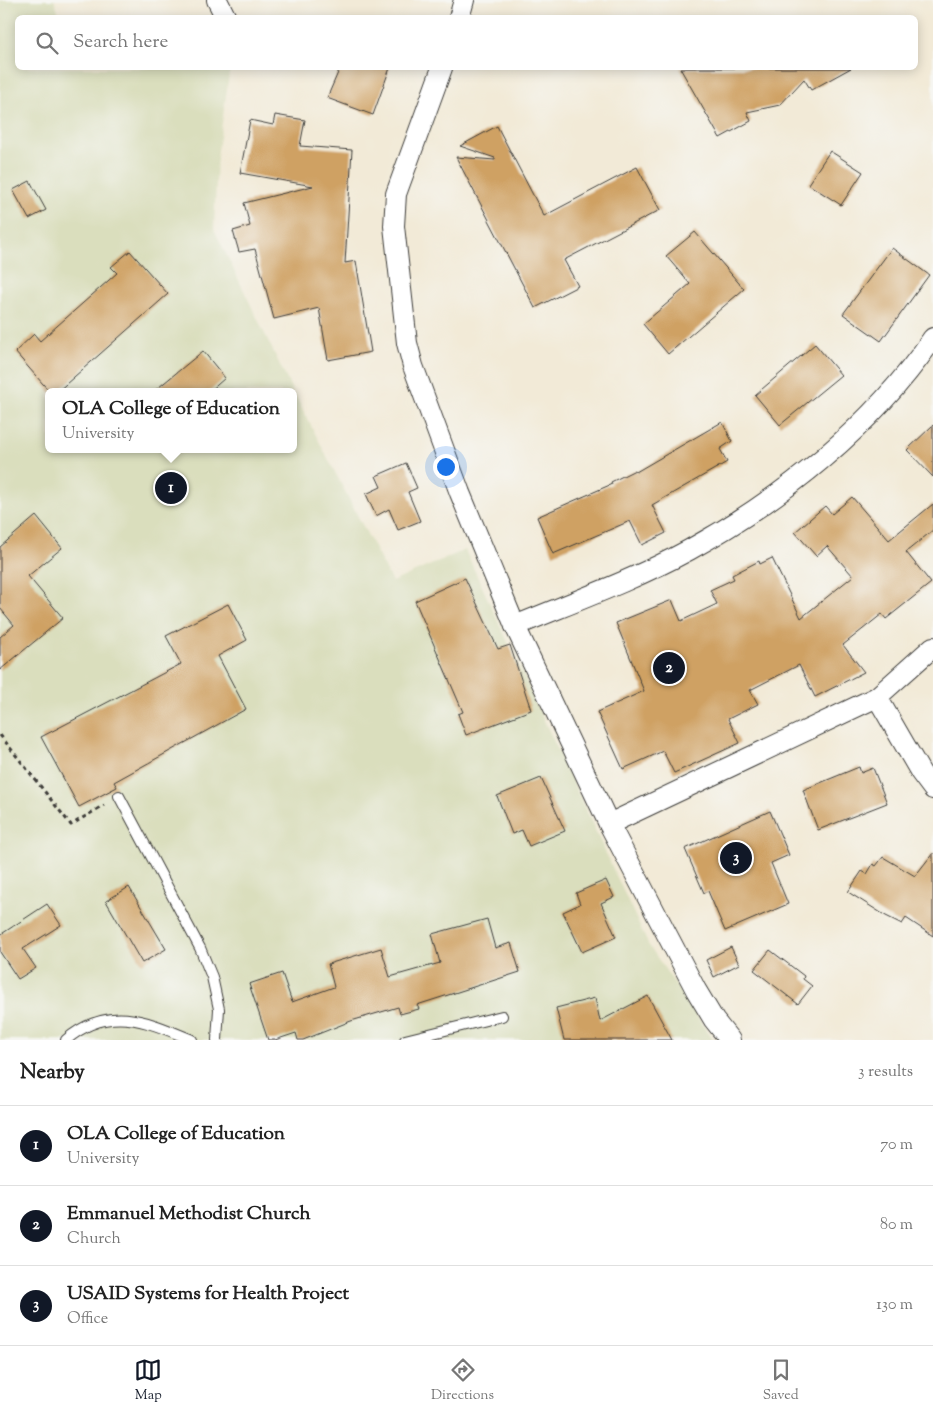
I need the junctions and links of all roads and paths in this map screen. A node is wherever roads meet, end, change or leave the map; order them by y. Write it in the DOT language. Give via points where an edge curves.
graph roads {
  1 [pos="217,0"];
  2 [pos="464,0"];
  3 [pos="224,15"];
  4 [pos="460,15"];
  5 [pos="441,70"];
  6 [pos="933,338"];
  7 [pos="515,626"];
  8 [pos="933,647"];
  9 [pos="877,697"];
  10 [pos="0,736"];
  11 [pos="933,789"];
  12 [pos="119,796"];
  13 [pos="609,824"];
  14 [pos="502,1016"];
  15 [pos="66,1040"];
  16 [pos="192,1040"];
  17 [pos="217,1040"];
  18 [pos="405,1040"];
  19 [pos="730,1040"];
  1 -- 3 [label="street"];
  2 -- 4 [label="street"];
  5 -- 7 [label="street" via="396,194 394,226 407,343 460,493"];
  6 -- 7 [label="street" via="878,406 847,438 744,516 689,550"];
  7 -- 13 [label="street"];
  8 -- 9 [label="street"];
  9 -- 11 [label="street"];
  9 -- 13 [label="street"];
  10 -- 12 [label="path" via="71,825"];
  12 -- 17 [label="lane" via="200,948 212,977 219,1009"];
  13 -- 19 [label="street" via="696,990"];
  14 -- 18 [label="lane"];
  15 -- 16 [label="lane" via="78,1029 102,1020 126,1018 144,1020"];
}
